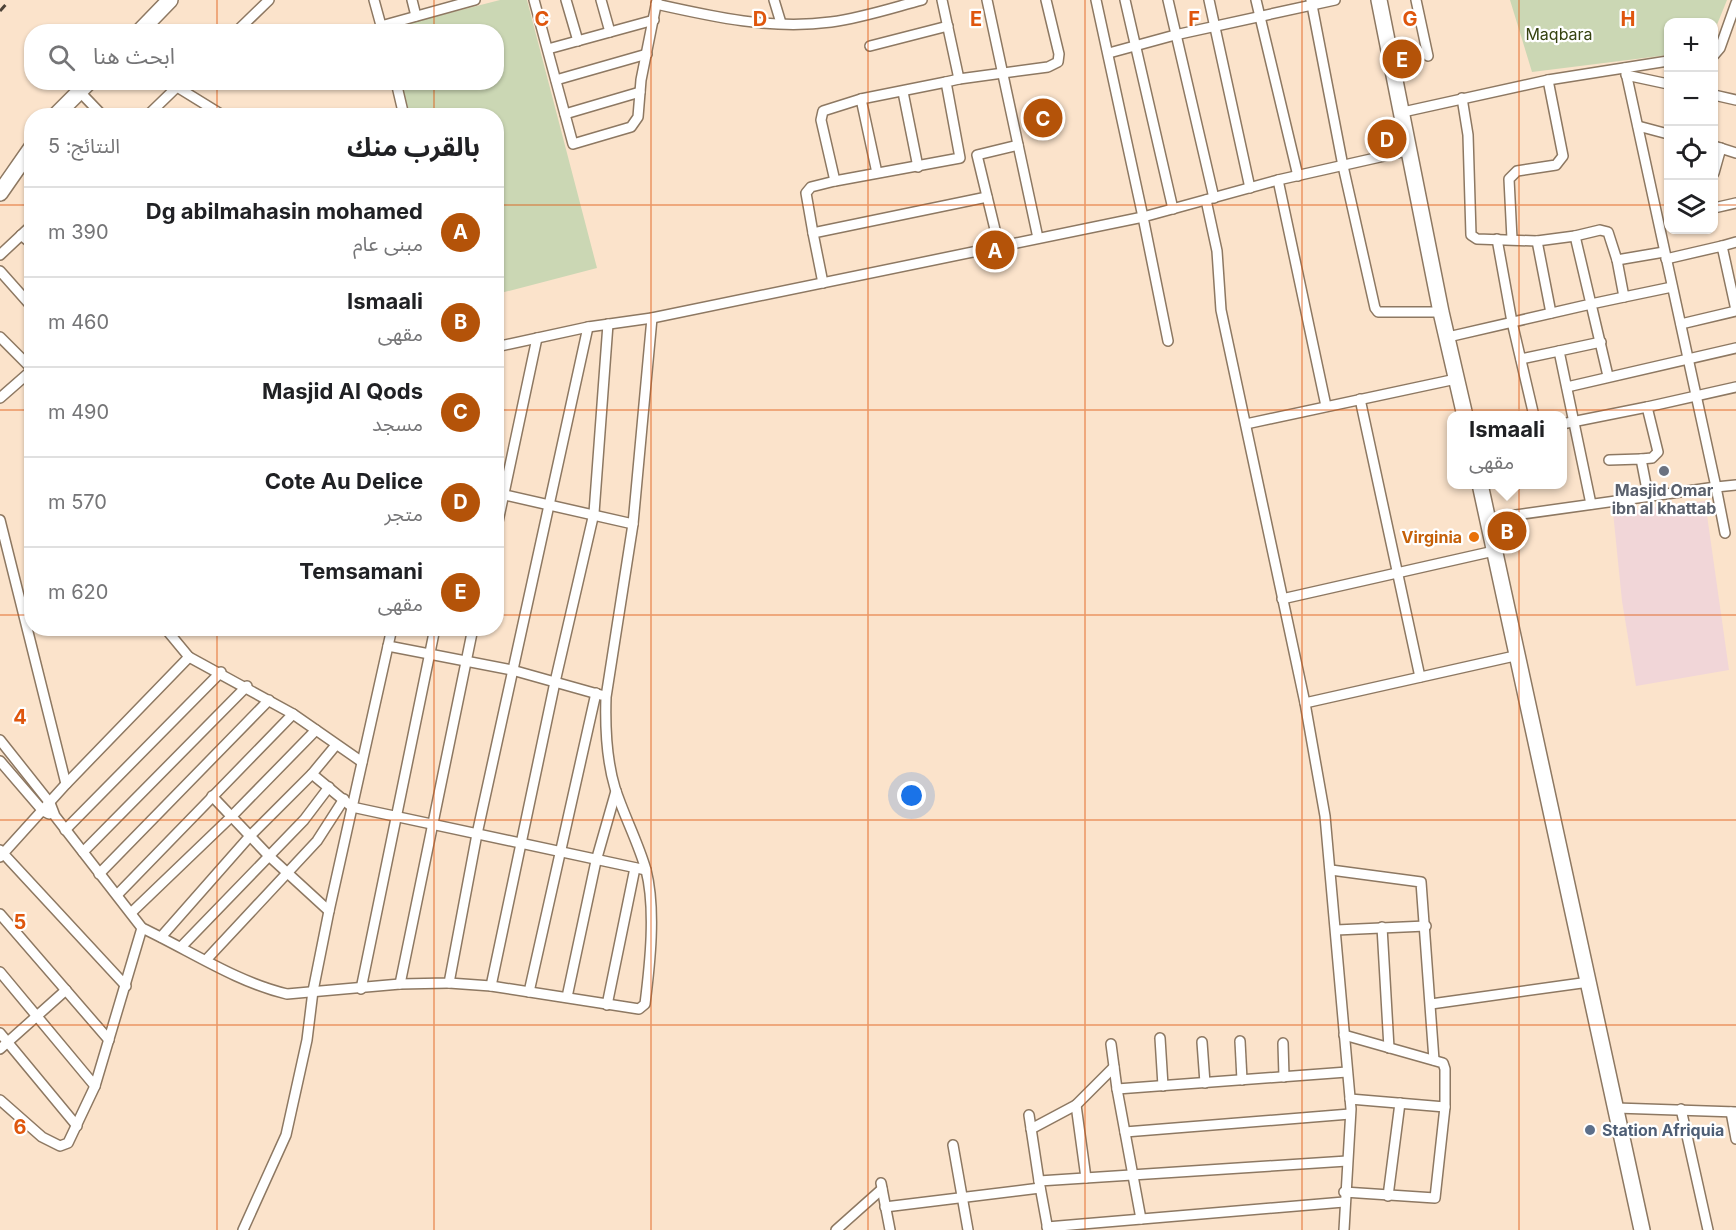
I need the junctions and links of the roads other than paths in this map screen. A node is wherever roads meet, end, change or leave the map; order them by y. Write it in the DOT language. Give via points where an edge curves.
graph roads {
  1 [pos="170,0"];
  2 [pos="269,0"];
  3 [pos="374,0"];
  4 [pos="412,0"];
  5 [pos="476,0"];
  6 [pos="534,0"];
  7 [pos="566,0"];
  8 [pos="601,0"];
  9 [pos="774,0"];
  10 [pos="922,0"];
  11 [pos="942,0"];
  12 [pos="987,0"];
  13 [pos="1046,0"];
  14 [pos="1096,0"];
  15 [pos="1125,0"];
  16 [pos="1168,0"];
  17 [pos="1209,0"];
  18 [pos="1256,0"];
  19 [pos="1335,0"];
  20 [pos="1379,0"];
  21 [pos="1416,0"];
  22 [pos="657,2"];
  23 [pos="1311,2"];
  24 [pos="454,3"];
  25 [pos="670,3"];
  26 [pos="1736,3"];
  27 [pos="416,16"];
  28 [pos="1259,16"];
  29 [pos="654,20"];
  30 [pos="780,23"];
  31 [pos="147,24"];
  32 [pos="244,24"];
  33 [pos="380,24"];
  34 [pos="393,24"];
  35 [pos="948,26"];
  36 [pos="1215,26"];
  37 [pos="610,32"];
  38 [pos="1175,35"];
  39 [pos="578,41"];
  40 [pos="870,46"];
  41 [pos="1135,46"];
  42 [pos="548,49"];
  43 [pos="1718,50"];
  44 [pos="1109,53"];
  45 [pos="646,54"];
  46 [pos="1428,56"];
  47 [pos="1664,62"];
  48 [pos="1625,71"];
  49 [pos="1003,73"];
  50 [pos="959,79"];
  51 [pos="556,80"];
  52 [pos="1548,80"];
  53 [pos="946,82"];
  54 [pos="1664,83"];
  55 [pos="81,90"];
  56 [pos="86,90"];
  57 [pos="174,90"];
  58 [pos="186,90"];
  59 [pos="398,90"];
  60 [pos="903,92"];
  61 [pos="640,93"];
  62 [pos="1718,96"];
  63 [pos="1462,98"];
  64 [pos="861,99"];
  65 [pos="1736,100"];
  66 [pos="63,108"];
  67 [pos="98,108"];
  68 [pos="155,108"];
  69 [pos="212,108"];
  70 [pos="402,108"];
  71 [pos="1403,112"];
  72 [pos="565,114"];
  73 [pos="1638,126"];
  74 [pos="1664,133"];
  75 [pos="1018,145"];
  76 [pos="1718,148"];
  77 [pos="1411,150"];
  78 [pos="1736,153"];
  79 [pos="977,155"];
  80 [pos="24,158"];
  81 [pos="960,158"];
  82 [pos="1343,166"];
  83 [pos="918,167"];
  84 [pos="877,173"];
  85 [pos="1298,176"];
  86 [pos="1278,180"];
  87 [pos="835,182"];
  88 [pos="1251,188"];
  89 [pos="0,193"];
  90 [pos="987,197"];
  91 [pos="1210,199"];
  92 [pos="1736,203"];
  93 [pos="1718,205"];
  94 [pos="1173,209"];
  95 [pos="1143,217"];
  96 [pos="1664,218"];
  97 [pos="1657,219"];
  98 [pos="24,232"];
  99 [pos="813,233"];
  100 [pos="21,235"];
  101 [pos="1575,236"];
  102 [pos="24,237"];
  103 [pos="1038,238"];
  104 [pos="1497,239"];
  105 [pos="1512,239"];
  106 [pos="1537,241"];
  107 [pos="1736,242"];
  108 [pos="999,246"];
  109 [pos="1722,246"];
  110 [pos="0,255"];
  111 [pos="1665,255"];
  112 [pos="1617,260"];
  113 [pos="0,271"];
  114 [pos="823,283"];
  115 [pos="1672,287"];
  116 [pos="1624,297"];
  117 [pos="24,298"];
  118 [pos="1591,304"];
  119 [pos="1736,310"];
  120 [pos="1441,312"];
  121 [pos="1551,313"];
  122 [pos="652,318"];
  123 [pos="1512,322"];
  124 [pos="608,324"];
  125 [pos="1680,324"];
  126 [pos="588,327"];
  127 [pos="0,337"];
  128 [pos="537,338"];
  129 [pos="1448,338"];
  130 [pos="1168,341"];
  131 [pos="1601,342"];
  132 [pos="504,346"];
  133 [pos="1736,348"];
  134 [pos="1559,351"];
  135 [pos="1688,358"];
  136 [pos="1521,359"];
  137 [pos="24,361"];
  138 [pos="24,376"];
  139 [pos="1608,376"];
  140 [pos="1456,379"];
  141 [pos="1567,387"];
  142 [pos="1736,387"];
  143 [pos="1696,395"];
  144 [pos="0,398"];
  145 [pos="1360,399"];
  146 [pos="1326,406"];
  147 [pos="1647,407"];
  148 [pos="1464,411"];
  149 [pos="1533,411"];
  150 [pos="1575,422"];
  151 [pos="1567,423"];
  152 [pos="1246,424"];
  153 [pos="1641,459"];
  154 [pos="1609,460"];
  155 [pos="504,481"];
  156 [pos="1736,485"];
  157 [pos="1716,487"];
  158 [pos="1481,489"];
  159 [pos="504,495"];
  160 [pos="1648,495"];
  161 [pos="551,504"];
  162 [pos="1591,504"];
  163 [pos="594,513"];
  164 [pos="1487,519"];
  165 [pos="0,520"];
  166 [pos="633,524"];
  167 [pos="1725,533"];
  168 [pos="1494,551"];
  169 [pos="1400,572"];
  170 [pos="1282,599"];
  171 [pos="24,616"];
  172 [pos="29,636"];
  173 [pos="172,636"];
  174 [pos="390,636"];
  175 [pos="433,636"];
  176 [pos="471,636"];
  177 [pos="388,646"];
  178 [pos="430,654"];
  179 [pos="1519,655"];
  180 [pos="189,657"];
  181 [pos="465,661"];
  182 [pos="512,670"];
  183 [pos="221,672"];
  184 [pos="1420,677"];
  185 [pos="555,682"];
  186 [pos="247,686"];
  187 [pos="596,693"];
  188 [pos="606,697"];
  189 [pos="269,700"];
  190 [pos="1305,703"];
  191 [pos="293,714"];
  192 [pos="316,730"];
  193 [pos="0,740"];
  194 [pos="336,745"];
  195 [pos="0,761"];
  196 [pos="362,762"];
  197 [pos="312,774"];
  198 [pos="66,784"];
  199 [pos="329,788"];
  200 [pos="616,791"];
  201 [pos="212,796"];
  202 [pos="344,799"];
  203 [pos="50,803"];
  204 [pos="352,807"];
  205 [pos="43,811"];
  206 [pos="55,816"];
  207 [pos="231,817"];
  208 [pos="395,817"];
  209 [pos="432,824"];
  210 [pos="65,830"];
  211 [pos="477,834"];
  212 [pos="250,836"];
  213 [pos="522,844"];
  214 [pos="83,852"];
  215 [pos="559,853"];
  216 [pos="1,854"];
  217 [pos="268,856"];
  218 [pos="596,861"];
  219 [pos="635,868"];
  220 [pos="646,870"];
  221 [pos="1331,870"];
  222 [pos="286,873"];
  223 [pos="99,874"];
  224 [pos="117,895"];
  225 [pos="329,911"];
  226 [pos="132,912"];
  227 [pos="0,914"];
  228 [pos="1426,926"];
  229 [pos="1382,927"];
  230 [pos="142,928"];
  231 [pos="1336,930"];
  232 [pos="161,937"];
  233 [pos="181,947"];
  234 [pos="206,960"];
  235 [pos="0,972"];
  236 [pos="1589,981"];
  237 [pos="448,983"];
  238 [pos="400,984"];
  239 [pos="126,986"];
  240 [pos="491,986"];
  241 [pos="361,989"];
  242 [pos="66,990"];
  243 [pos="313,991"];
  244 [pos="530,992"];
  245 [pos="567,997"];
  246 [pos="1431,1004"];
  247 [pos="608,1005"];
  248 [pos="38,1014"];
  249 [pos="0,1033"];
  250 [pos="1344,1035"];
  251 [pos="1160,1038"];
  252 [pos="109,1040"];
  253 [pos="1240,1041"];
  254 [pos="9,1042"];
  255 [pos="1202,1042"];
  256 [pos="1283,1043"];
  257 [pos="1111,1044"];
  258 [pos="1389,1048"];
  259 [pos="0,1049"];
  260 [pos="1434,1060"];
  261 [pos="1114,1067"];
  262 [pos="1347,1072"];
  263 [pos="1284,1077"];
  264 [pos="1242,1080"];
  265 [pos="1205,1083"];
  266 [pos="95,1086"];
  267 [pos="1163,1086"];
  268 [pos="1117,1089"];
  269 [pos="1350,1098"];
  270 [pos="0,1100"];
  271 [pos="1400,1103"];
  272 [pos="1076,1105"];
  273 [pos="1445,1107"];
  274 [pos="1616,1108"];
  275 [pos="1681,1109"];
  276 [pos="1733,1112"];
  277 [pos="1350,1114"];
  278 [pos="1029,1115"];
  279 [pos="77,1126"];
  280 [pos="1031,1129"];
  281 [pos="1125,1132"];
  282 [pos="1736,1139"];
  283 [pos="953,1145"];
  284 [pos="1347,1161"];
  285 [pos="1133,1175"];
  286 [pos="1086,1178"];
  287 [pos="1039,1185"];
  288 [pos="1388,1196"];
  289 [pos="963,1197"];
  290 [pos="1344,1197"];
  291 [pos="885,1207"];
  292 [pos="1141,1219"];
  293 [pos="1047,1228"];
  294 [pos="243,1230"];
  295 [pos="837,1230"];
  296 [pos="890,1230"];
  297 [pos="968,1230"];
  298 [pos="1344,1230"];
  299 [pos="1642,1230"];
  300 [pos="1708,1230"];
  1 -- 31 [label="main road"];
  2 -- 32 [label="street"];
  3 -- 33 [label="street"];
  4 -- 27 [label="street"];
  5 -- 24 [label="street"];
  6 -- 42 [label="street"];
  7 -- 39 [label="street"];
  8 -- 37 [label="street"];
  9 -- 30 [label="street"];
  10 -- 30 [label="street" via="830,22"];
  11 -- 35 [label="street"];
  12 -- 49 [label="street"];
  13 -- 49 [label="street" via="1058,62"];
  14 -- 44 [label="street"];
  15 -- 41 [label="street"];
  16 -- 38 [label="street"];
  17 -- 36 [label="street"];
  18 -- 28 [label="street"];
  19 -- 23 [label="street"];
  20 -- 71 [label="main road"];
  21 -- 46 [label="street"];
  22 -- 25 [label="street"];
  22 -- 29 [label="street"];
  23 -- 28 [label="street"];
  23 -- 82 [label="street"];
  24 -- 27 [label="street"];
  25 -- 30 [label="street" via="745,22"];
  26 -- 43 [label="street"];
  27 -- 34 [label="street"];
  28 -- 36 [label="street"];
  28 -- 85 [label="street"];
  29 -- 37 [label="street"];
  29 -- 45 [label="street"];
  35 -- 40 [label="street"];
  35 -- 50 [label="street"];
  36 -- 38 [label="street"];
  36 -- 88 [label="street"];
  37 -- 39 [label="street"];
  38 -- 41 [label="street"];
  38 -- 91 [label="street"];
  39 -- 42 [label="street"];
  41 -- 44 [label="street"];
  41 -- 94 [label="street"];
  42 -- 51 [label="street"];
  44 -- 95 [label="street"];
  45 -- 51 [label="street"];
  45 -- 61 [label="street"];
  47 -- 48 [label="street"];
  48 -- 52 [label="street"];
  48 -- 54 [label="street"];
  48 -- 73 [label="street"];
  49 -- 50 [label="street"];
  49 -- 75 [label="street"];
  50 -- 53 [label="street"];
  51 -- 72 [label="street"];
  52 -- 63 [label="street"];
  52 -- 105 [label="street" via="1563,156 1556,165 1518,171 1509,179"];
  53 -- 60 [label="street"];
  53 -- 81 [label="street"];
  55 -- 66 [label="main road"];
  56 -- 67 [label="street"];
  57 -- 68 [label="street"];
  58 -- 69 [label="street"];
  59 -- 70 [label="street"];
  60 -- 64 [label="street"];
  60 -- 83 [label="street"];
  61 -- 72 [label="street"];
  61 -- 72 [label="street" via="635,123 573,144"];
  62 -- 65 [label="street"];
  63 -- 71 [label="street"];
  63 -- 104 [label="street" via="1468,135 1471,235 1477,239"];
  64 -- 84 [label="street"];
  64 -- 87 [label="street" via="828,108 822,114"];
  71 -- 77 [label="main road"];
  73 -- 74 [label="street"];
  73 -- 97 [label="street"];
  75 -- 79 [label="street"];
  75 -- 103 [label="street"];
  76 -- 78 [label="street"];
  77 -- 82 [label="street"];
  77 -- 120 [label="main road"];
  79 -- 81 [label="street"];
  79 -- 90 [label="street"];
  80 -- 89 [label="main road"];
  81 -- 83 [label="street"];
  82 -- 85 [label="street"];
  82 -- 120 [label="street" via="1378,312"];
  83 -- 84 [label="street"];
  84 -- 87 [label="street"];
  85 -- 86 [label="street"];
  86 -- 88 [label="street"];
  86 -- 146 [label="street"];
  87 -- 99 [label="street" via="811,187 806,193"];
  88 -- 91 [label="street"];
  90 -- 99 [label="street"];
  90 -- 108 [label="street"];
  91 -- 94 [label="street"];
  91 -- 152 [label="street" via="1221,310"];
  92 -- 93 [label="street"];
  94 -- 95 [label="street"];
  95 -- 103 [label="street"];
  95 -- 130 [label="street"];
  96 -- 97 [label="street"];
  97 -- 111 [label="street"];
  98 -- 100 [label="street"];
  99 -- 114 [label="street"];
  100 -- 102 [label="street"];
  100 -- 110 [label="street"];
  101 -- 106 [label="street"];
  101 -- 112 [label="street" via="1608,232"];
  101 -- 118 [label="street"];
  103 -- 108 [label="street"];
  104 -- 105 [label="street"];
  104 -- 123 [label="street"];
  105 -- 106 [label="street"];
  106 -- 121 [label="street"];
  107 -- 109 [label="street"];
  108 -- 114 [label="street"];
  109 -- 111 [label="street"];
  109 -- 119 [label="street"];
  111 -- 112 [label="street"];
  111 -- 115 [label="street"];
  112 -- 116 [label="street"];
  113 -- 117 [label="street"];
  114 -- 122 [label="street"];
  115 -- 116 [label="street"];
  115 -- 125 [label="street"];
  116 -- 118 [label="street"];
  118 -- 121 [label="street"];
  118 -- 131 [label="street"];
  119 -- 125 [label="street"];
  120 -- 129 [label="main road"];
  121 -- 123 [label="street"];
  122 -- 124 [label="street"];
  122 -- 166 [label="street"];
  123 -- 129 [label="street"];
  123 -- 136 [label="street"];
  124 -- 126 [label="street"];
  124 -- 163 [label="street"];
  125 -- 135 [label="street"];
  126 -- 128 [label="street"];
  126 -- 161 [label="street"];
  127 -- 137 [label="street"];
  128 -- 132 [label="street"];
  128 -- 155 [label="street"];
  129 -- 140 [label="main road"];
  131 -- 134 [label="street"];
  131 -- 139 [label="street"];
  133 -- 135 [label="street"];
  134 -- 136 [label="street"];
  134 -- 141 [label="street"];
  135 -- 139 [label="street"];
  135 -- 143 [label="street"];
  136 -- 149 [label="street"];
  138 -- 144 [label="street"];
  139 -- 141 [label="street"];
  140 -- 145 [label="street"];
  140 -- 148 [label="main road"];
  141 -- 150 [label="street"];
  142 -- 143 [label="street"];
  143 -- 147 [label="street"];
  143 -- 157 [label="street"];
  145 -- 146 [label="street"];
  145 -- 169 [label="street"];
  146 -- 152 [label="street"];
  147 -- 150 [label="street"];
  147 -- 153 [label="street" via="1658,452 1653,458"];
  150 -- 151 [label="street"];
  150 -- 162 [label="street"];
  152 -- 170 [label="street"];
  153 -- 154 [label="street"];
  153 -- 160 [label="street"];
  156 -- 157 [label="street"];
  157 -- 160 [label="street"];
  157 -- 167 [label="street"];
  158 -- 164 [label="main road"];
  159 -- 161 [label="street"];
  160 -- 162 [label="street"];
  161 -- 163 [label="street"];
  161 -- 182 [label="street"];
  162 -- 164 [label="street"];
  163 -- 166 [label="street"];
  163 -- 185 [label="street"];
  164 -- 168 [label="main road"];
  165 -- 171 [label="street"];
  166 -- 188 [label="street"];
  168 -- 169 [label="street"];
  168 -- 179 [label="main road"];
  169 -- 170 [label="street"];
  169 -- 184 [label="street"];
  170 -- 190 [label="street"];
  172 -- 198 [label="street"];
  173 -- 180 [label="street"];
  174 -- 177 [label="street"];
  175 -- 178 [label="street"];
  176 -- 181 [label="street"];
  177 -- 178 [label="street"];
  177 -- 196 [label="street"];
  178 -- 181 [label="street"];
  178 -- 208 [label="street"];
  179 -- 184 [label="street"];
  179 -- 236 [label="main road"];
  180 -- 183 [label="street"];
  180 -- 198 [label="street"];
  181 -- 182 [label="street"];
  181 -- 209 [label="street"];
  182 -- 185 [label="street"];
  182 -- 211 [label="street"];
  183 -- 186 [label="street"];
  183 -- 210 [label="street"];
  184 -- 190 [label="street"];
  185 -- 187 [label="street"];
  185 -- 213 [label="street"];
  186 -- 189 [label="street"];
  186 -- 214 [label="street"];
  187 -- 188 [label="street"];
  187 -- 215 [label="street"];
  188 -- 200 [label="street" via="606,747"];
  189 -- 191 [label="street"];
  189 -- 223 [label="street"];
  190 -- 221 [label="street"];
  191 -- 192 [label="street"];
  191 -- 201 [label="street"];
  192 -- 194 [label="street"];
  192 -- 207 [label="street"];
  193 -- 203 [label="street"];
  194 -- 196 [label="street"];
  194 -- 197 [label="street"];
  195 -- 205 [label="street"];
  196 -- 204 [label="street"];
  197 -- 199 [label="street"];
  197 -- 212 [label="street"];
  198 -- 203 [label="street"];
  199 -- 202 [label="street"];
  199 -- 217 [label="street"];
  200 -- 218 [label="street"];
  200 -- 220 [label="street"];
  201 -- 207 [label="street"];
  201 -- 224 [label="street"];
  202 -- 204 [label="street"];
  202 -- 222 [label="street" via="317,841"];
  203 -- 205 [label="street"];
  203 -- 206 [label="street"];
  204 -- 208 [label="street"];
  204 -- 225 [label="street"];
  205 -- 206 [label="street"];
  205 -- 216 [label="street"];
  206 -- 210 [label="street"];
  207 -- 212 [label="street"];
  207 -- 226 [label="street"];
  208 -- 209 [label="street"];
  208 -- 241 [label="street"];
  209 -- 211 [label="street"];
  209 -- 238 [label="street"];
  210 -- 214 [label="street"];
  211 -- 213 [label="street"];
  211 -- 237 [label="street"];
  212 -- 217 [label="street"];
  212 -- 232 [label="street"];
  213 -- 215 [label="street"];
  213 -- 240 [label="street"];
  214 -- 223 [label="street"];
  215 -- 218 [label="street"];
  215 -- 244 [label="street"];
  216 -- 239 [label="street"];
  217 -- 222 [label="street"];
  217 -- 233 [label="street"];
  218 -- 219 [label="street"];
  218 -- 245 [label="street"];
  219 -- 220 [label="street"];
  219 -- 247 [label="street"];
  220 -- 247 [label="street" via="651,898 645,1004 639,1009"];
  221 -- 228 [label="street" via="1419,880"];
  221 -- 231 [label="street"];
  222 -- 225 [label="street"];
  222 -- 234 [label="street"];
  223 -- 224 [label="street"];
  224 -- 226 [label="street"];
  225 -- 243 [label="street"];
  226 -- 230 [label="street"];
  227 -- 242 [label="street"];
  228 -- 229 [label="street"];
  228 -- 246 [label="street"];
  229 -- 231 [label="street"];
  229 -- 258 [label="street"];
  230 -- 232 [label="street"];
  230 -- 239 [label="street"];
  231 -- 250 [label="street"];
  232 -- 233 [label="street"];
  233 -- 234 [label="street"];
  234 -- 243 [label="street" via="274,991"];
  235 -- 248 [label="street"];
  236 -- 246 [label="street"];
  236 -- 274 [label="main road"];
  237 -- 238 [label="street"];
  237 -- 240 [label="street"];
  238 -- 241 [label="street"];
  239 -- 252 [label="street"];
  240 -- 244 [label="street"];
  241 -- 243 [label="street"];
  242 -- 248 [label="street"];
  242 -- 252 [label="street"];
  243 -- 294 [label="street" via="307,1040 286,1135"];
  244 -- 245 [label="street"];
  245 -- 247 [label="street"];
  246 -- 260 [label="street"];
  248 -- 254 [label="street"];
  248 -- 266 [label="street"];
  249 -- 254 [label="street"];
  250 -- 258 [label="street"];
  250 -- 262 [label="street"];
  251 -- 267 [label="street"];
  252 -- 266 [label="street"];
  253 -- 264 [label="street"];
  254 -- 259 [label="street"];
  254 -- 279 [label="street"];
  255 -- 265 [label="street"];
  256 -- 263 [label="street"];
  257 -- 261 [label="street"];
  258 -- 260 [label="street"];
  260 -- 273 [label="street" via="1445,1067"];
  261 -- 268 [label="street"];
  261 -- 272 [label="street"];
  262 -- 263 [label="street"];
  262 -- 269 [label="street"];
  263 -- 264 [label="street"];
  264 -- 265 [label="street"];
  265 -- 267 [label="street"];
  266 -- 279 [label="street"];
  267 -- 268 [label="street"];
  268 -- 281 [label="street"];
  269 -- 271 [label="street"];
  269 -- 277 [label="street"];
  270 -- 279 [label="street" via="54,1144 66,1145"];
  271 -- 273 [label="street"];
  271 -- 288 [label="street"];
  272 -- 280 [label="street"];
  272 -- 286 [label="street"];
  273 -- 288 [label="street" via="1435,1198"];
  274 -- 275 [label="street"];
  274 -- 299 [label="main road"];
  275 -- 276 [label="street"];
  275 -- 300 [label="street"];
  276 -- 282 [label="street"];
  277 -- 281 [label="street"];
  277 -- 284 [label="street"];
  278 -- 280 [label="street"];
  280 -- 287 [label="street"];
  281 -- 285 [label="street"];
  283 -- 289 [label="street"];
  284 -- 285 [label="street"];
  284 -- 290 [label="street"];
  285 -- 286 [label="street"];
  285 -- 292 [label="street"];
  286 -- 287 [label="street"];
  287 -- 289 [label="street"];
  287 -- 293 [label="street"];
  288 -- 290 [label="street"];
  289 -- 291 [label="street"];
  289 -- 297 [label="street"];
  290 -- 292 [label="street"];
  290 -- 298 [label="street"];
  291 -- 295 [label="street" via="882,1186"];
  291 -- 296 [label="street"];
  292 -- 293 [label="street"];
}
